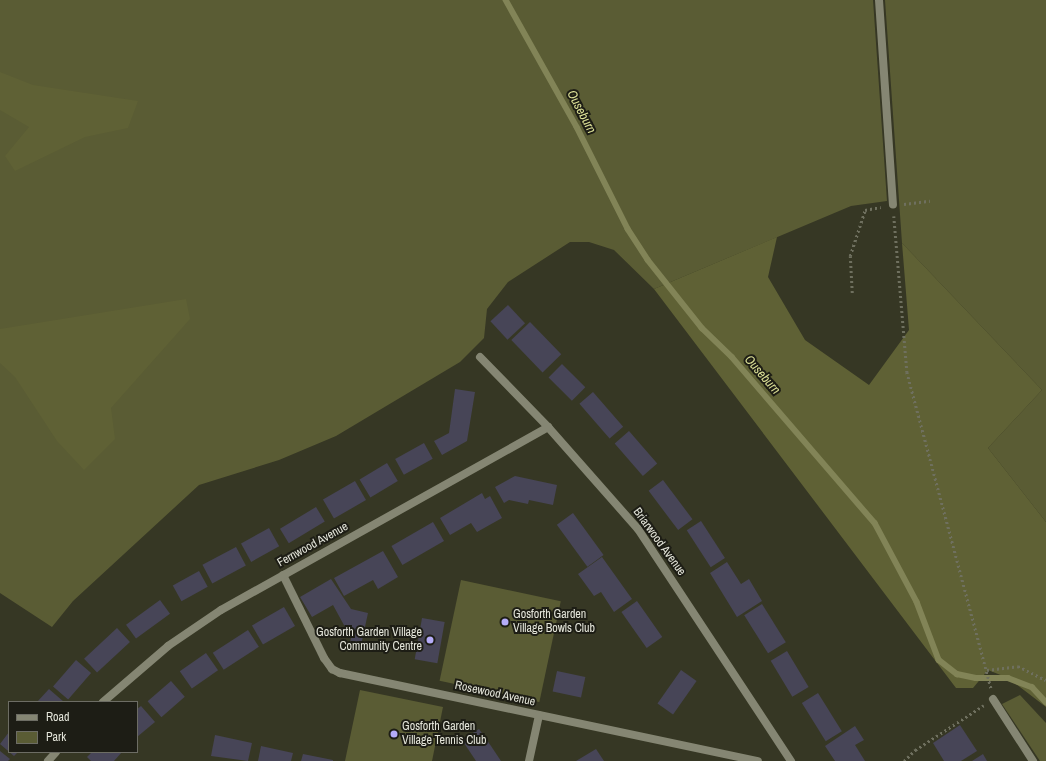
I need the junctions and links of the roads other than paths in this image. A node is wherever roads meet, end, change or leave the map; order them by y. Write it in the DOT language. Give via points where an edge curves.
graph roads {
  1 [pos="879,0"];
  2 [pos="893,205"];
  3 [pos="480,357"];
  4 [pos="548,427"];
  5 [pos="283,575"];
  6 [pos="993,699"];
  7 [pos="104,701"];
  8 [pos="539,715"];
  9 [pos="55,753"];
  10 [pos="48,761"];
  11 [pos="530,761"];
  12 [pos="758,761"];
  13 [pos="792,761"];
  14 [pos="1033,761"];
  1 -- 2 [label="street"];
  3 -- 4 [label="street, Briarwood Avenue"];
  4 -- 5 [label="street, Fernwood Avenue"];
  4 -- 13 [label="street, Briarwood Avenue" via="638,529"];
  5 -- 7 [label="street, Fernwood Avenue" via="221,610 168,646"];
  5 -- 8 [label="street, Rosewood Avenue" via="324,658 332,669 340,673"];
  6 -- 14 [label="street"];
  8 -- 11 [label="street"];
  8 -- 12 [label="street, Rosewood Avenue"];
  9 -- 10 [label="street"];
}
